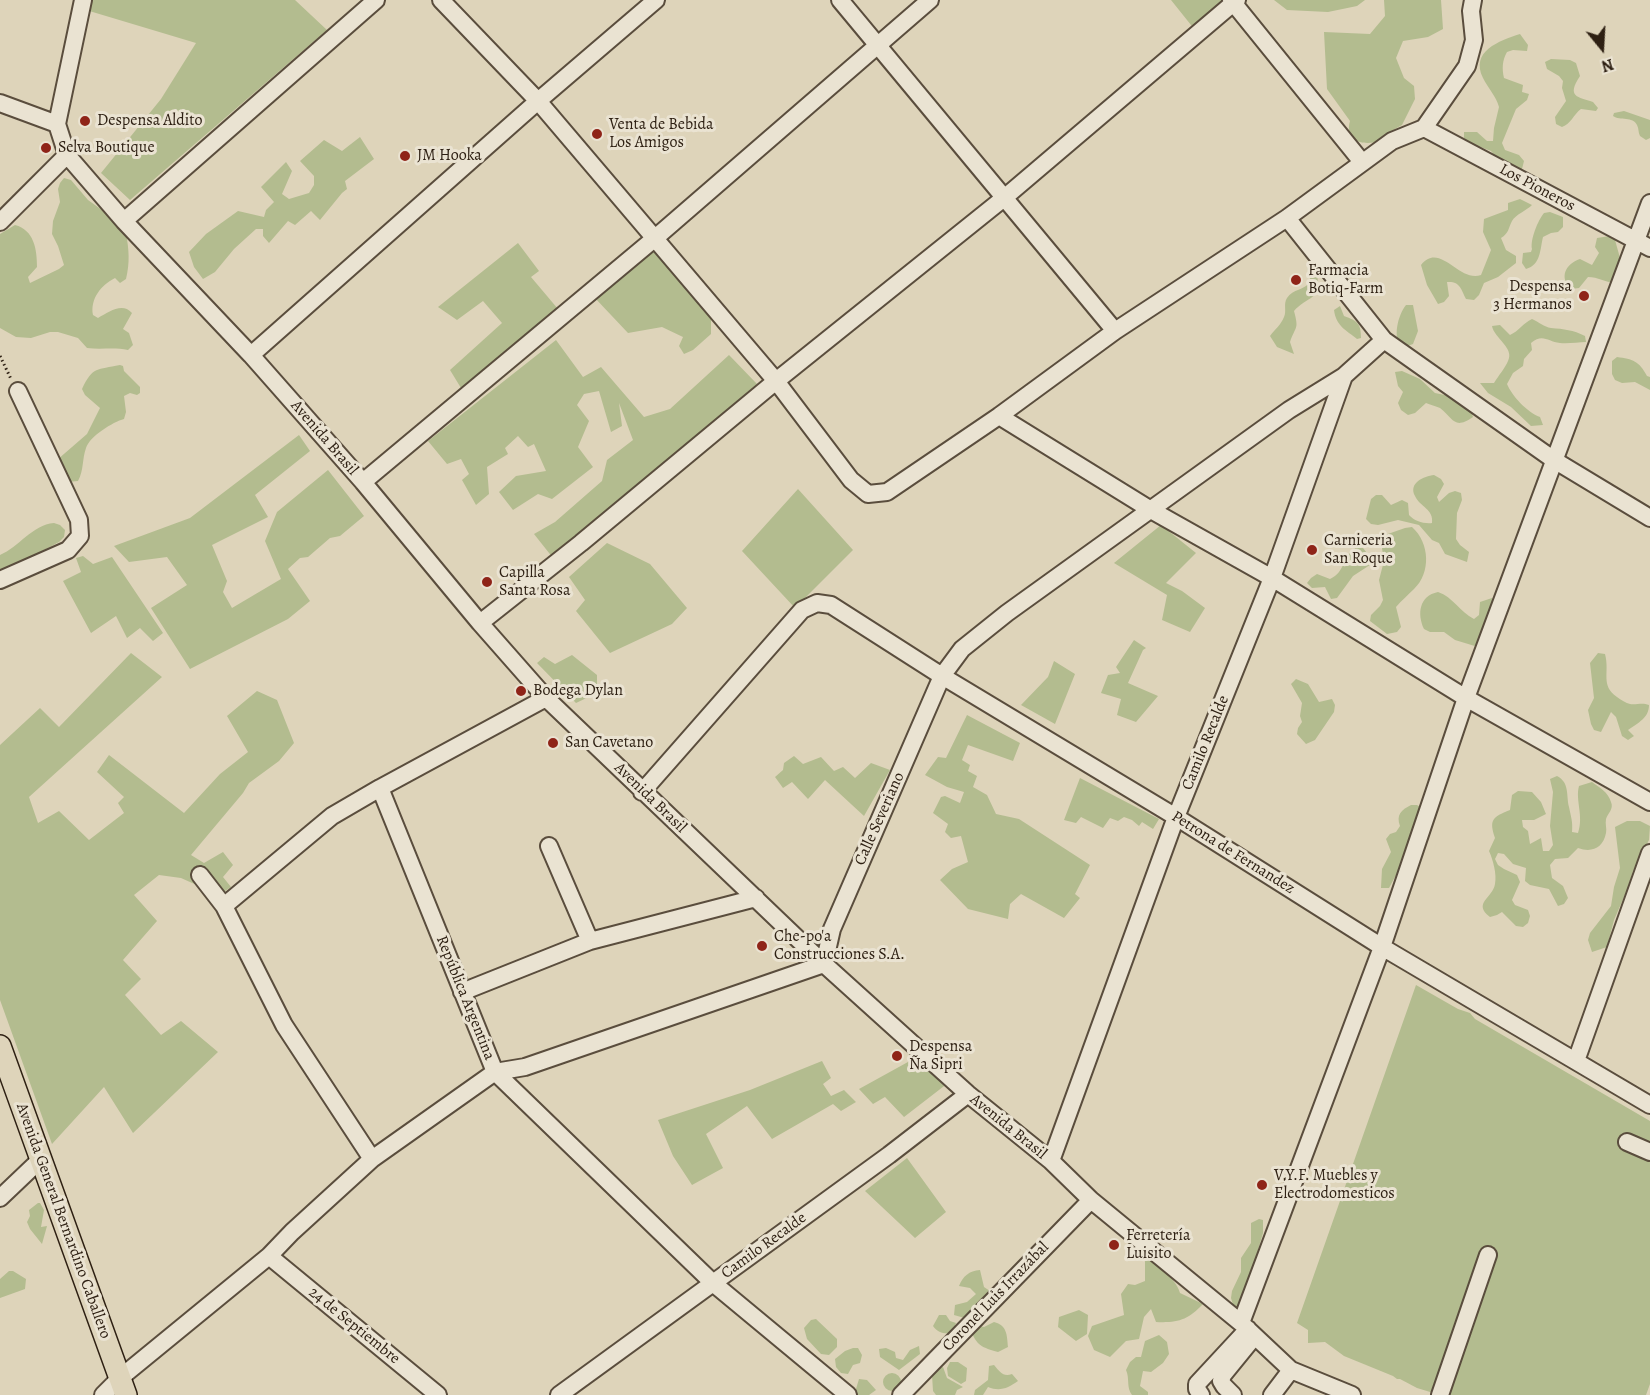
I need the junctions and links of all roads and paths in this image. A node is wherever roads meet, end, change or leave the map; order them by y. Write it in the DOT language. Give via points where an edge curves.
graph roads {
  1 [pos="83,0"];
  2 [pos="376,0"];
  3 [pos="441,0"];
  4 [pos="656,0"];
  5 [pos="840,0"];
  6 [pos="930,0"];
  7 [pos="1473,0"];
  8 [pos="1234,1"];
  9 [pos="878,45"];
  10 [pos="538,101"];
  11 [pos="0,103"];
  12 [pos="57,124"];
  13 [pos="1424,128"];
  14 [pos="67,155"];
  15 [pos="1362,162"];
  16 [pos="1004,198"];
  17 [pos="1650,203"];
  18 [pos="1287,218"];
  19 [pos="124,221"];
  20 [pos="0,222"];
  21 [pos="654,239"];
  22 [pos="1644,244"];
  23 [pos="1115,331"];
  24 [pos="1384,340"];
  25 [pos="251,355"];
  26 [pos="0,356"];
  27 [pos="1344,375"];
  28 [pos="776,381"];
  29 [pos="18,391"];
  30 [pos="999,416"];
  31 [pos="1554,460"];
  32 [pos="363,482"];
  33 [pos="1151,510"];
  34 [pos="1650,518"];
  35 [pos="1272,578"];
  36 [pos="0,580"];
  37 [pos="480,623"];
  38 [pos="942,676"];
  39 [pos="546,698"];
  40 [pos="1466,698"];
  41 [pos="380,788"];
  42 [pos="642,792"];
  43 [pos="1650,802"];
  44 [pos="1176,817"];
  45 [pos="549,846"];
  46 [pos="1650,853"];
  47 [pos="200,875"];
  48 [pos="756,898"];
  49 [pos="224,906"];
  50 [pos="590,941"];
  51 [pos="1382,947"];
  52 [pos="824,964"];
  53 [pos="462,992"];
  54 [pos="0,1046"];
  55 [pos="1576,1061"];
  56 [pos="495,1071"];
  57 [pos="968,1095"];
  58 [pos="1650,1106"];
  59 [pos="1627,1142"];
  60 [pos="1650,1152"];
  61 [pos="41,1159"];
  62 [pos="372,1159"];
  63 [pos="1051,1161"];
  64 [pos="0,1198"];
  65 [pos="1091,1200"];
  66 [pos="1488,1255"];
  67 [pos="269,1256"];
  68 [pos="713,1282"];
  69 [pos="1248,1330"];
  70 [pos="1291,1370"];
  71 [pos="123,1387"];
  72 [pos="103,1395"];
  73 [pos="438,1395"];
  74 [pos="559,1395"];
  75 [pos="848,1395"];
  76 [pos="901,1395"];
  77 [pos="1201,1395"];
  78 [pos="1233,1395"];
  79 [pos="1272,1395"];
  80 [pos="1352,1395"];
  81 [pos="1440,1395"];
  1 -- 12 [label="street"];
  2 -- 19 [label="street"];
  3 -- 10 [label="street"];
  4 -- 10 [label="street"];
  5 -- 9 [label="street"];
  6 -- 9 [label="street"];
  7 -- 13 [label="street" via="1474,40 1467,66"];
  8 -- 15 [label="street"];
  8 -- 16 [label="street"];
  9 -- 16 [label="street"];
  9 -- 21 [label="street"];
  10 -- 21 [label="street"];
  10 -- 25 [label="street"];
  11 -- 12 [label="street"];
  12 -- 14 [label="street, Avenida Brasil"];
  13 -- 15 [label="street" via="1392,141"];
  13 -- 22 [label="street, Los Pioneros"];
  14 -- 19 [label="street, Avenida Brasil"];
  14 -- 20 [label="street"];
  15 -- 18 [label="street"];
  16 -- 23 [label="street"];
  16 -- 28 [label="street"];
  17 -- 22 [label="street"];
  18 -- 23 [label="street"];
  18 -- 24 [label="street"];
  19 -- 25 [label="street, Avenida Brasil"];
  21 -- 28 [label="street"];
  21 -- 32 [label="street"];
  22 -- 31 [label="street"];
  23 -- 30 [label="street"];
  24 -- 27 [label="street, Camilo Recalde"];
  24 -- 31 [label="street"];
  25 -- 32 [label="street, Avenida Brasil"];
  26 -- 29 [label="path"];
  27 -- 33 [label="street, Calle Severiano" via="1288,410"];
  27 -- 35 [label="street, Camilo Recalde"];
  28 -- 30 [label="street" via="851,480 868,494 887,492"];
  28 -- 37 [label="street"];
  29 -- 36 [label="street" via="80,519 80,536 68,550"];
  30 -- 33 [label="street"];
  31 -- 34 [label="street"];
  31 -- 40 [label="street"];
  32 -- 37 [label="street, Avenida Brasil"];
  33 -- 35 [label="street"];
  33 -- 38 [label="street, Calle Severiano" via="1007,613 962,649"];
  35 -- 40 [label="street"];
  35 -- 44 [label="street, Camilo Recalde"];
  37 -- 39 [label="street, Avenida Brasil"];
  38 -- 42 [label="street, Petrona de Fernandez" via="831,605 817,603 802,610"];
  38 -- 44 [label="street, Petrona de Fernandez"];
  38 -- 52 [label="street, Calle Severiano" via="832,929"];
  39 -- 41 [label="street"];
  39 -- 42 [label="street, Avenida Brasil"];
  40 -- 43 [label="street"];
  40 -- 51 [label="street"];
  41 -- 49 [label="street" via="332,816"];
  41 -- 53 [label="street, República Argentina"];
  42 -- 48 [label="street, Avenida Brasil"];
  44 -- 51 [label="street, Petrona de Fernandez"];
  44 -- 63 [label="street, Camilo Recalde"];
  45 -- 50 [label="street"];
  46 -- 55 [label="street"];
  47 -- 49 [label="street"];
  48 -- 50 [label="street"];
  48 -- 52 [label="street, Avenida Brasil"];
  49 -- 62 [label="street" via="284,1025"];
  50 -- 53 [label="street"];
  51 -- 55 [label="street, Petrona de Fernandez"];
  51 -- 69 [label="street"];
  52 -- 56 [label="street" via="525,1067"];
  52 -- 57 [label="street, Avenida Brasil"];
  53 -- 56 [label="street, República Argentina"];
  54 -- 61 [label="main road, Avenida General Bernardino Caballero"];
  55 -- 58 [label="street, Petrona de Fernandez"];
  56 -- 62 [label="street"];
  56 -- 68 [label="street, República Argentina"];
  57 -- 63 [label="street, Avenida Brasil"];
  57 -- 68 [label="street, Camilo Recalde"];
  59 -- 60 [label="street"];
  61 -- 64 [label="street"];
  61 -- 71 [label="main road, Avenida General Bernardino Caballero"];
  62 -- 67 [label="street"];
  63 -- 65 [label="street, Avenida Brasil"];
  65 -- 69 [label="street, Avenida Brasil"];
  65 -- 76 [label="street, Coronel Luis Irrazábal"];
  66 -- 81 [label="street"];
  67 -- 71 [label="street"];
  67 -- 73 [label="street, 24 de Septiembre"];
  68 -- 74 [label="street, Camilo Recalde"];
  68 -- 75 [label="street, República Argentina"];
  69 -- 70 [label="street, Avenida Brasil"];
  69 -- 77 [label="street" via="1197,1384"];
  69 -- 78 [label="street" via="1221,1381"];
  70 -- 79 [label="street"];
  70 -- 80 [label="street, Avenida Brasil"];
  71 -- 72 [label="street"];
}
